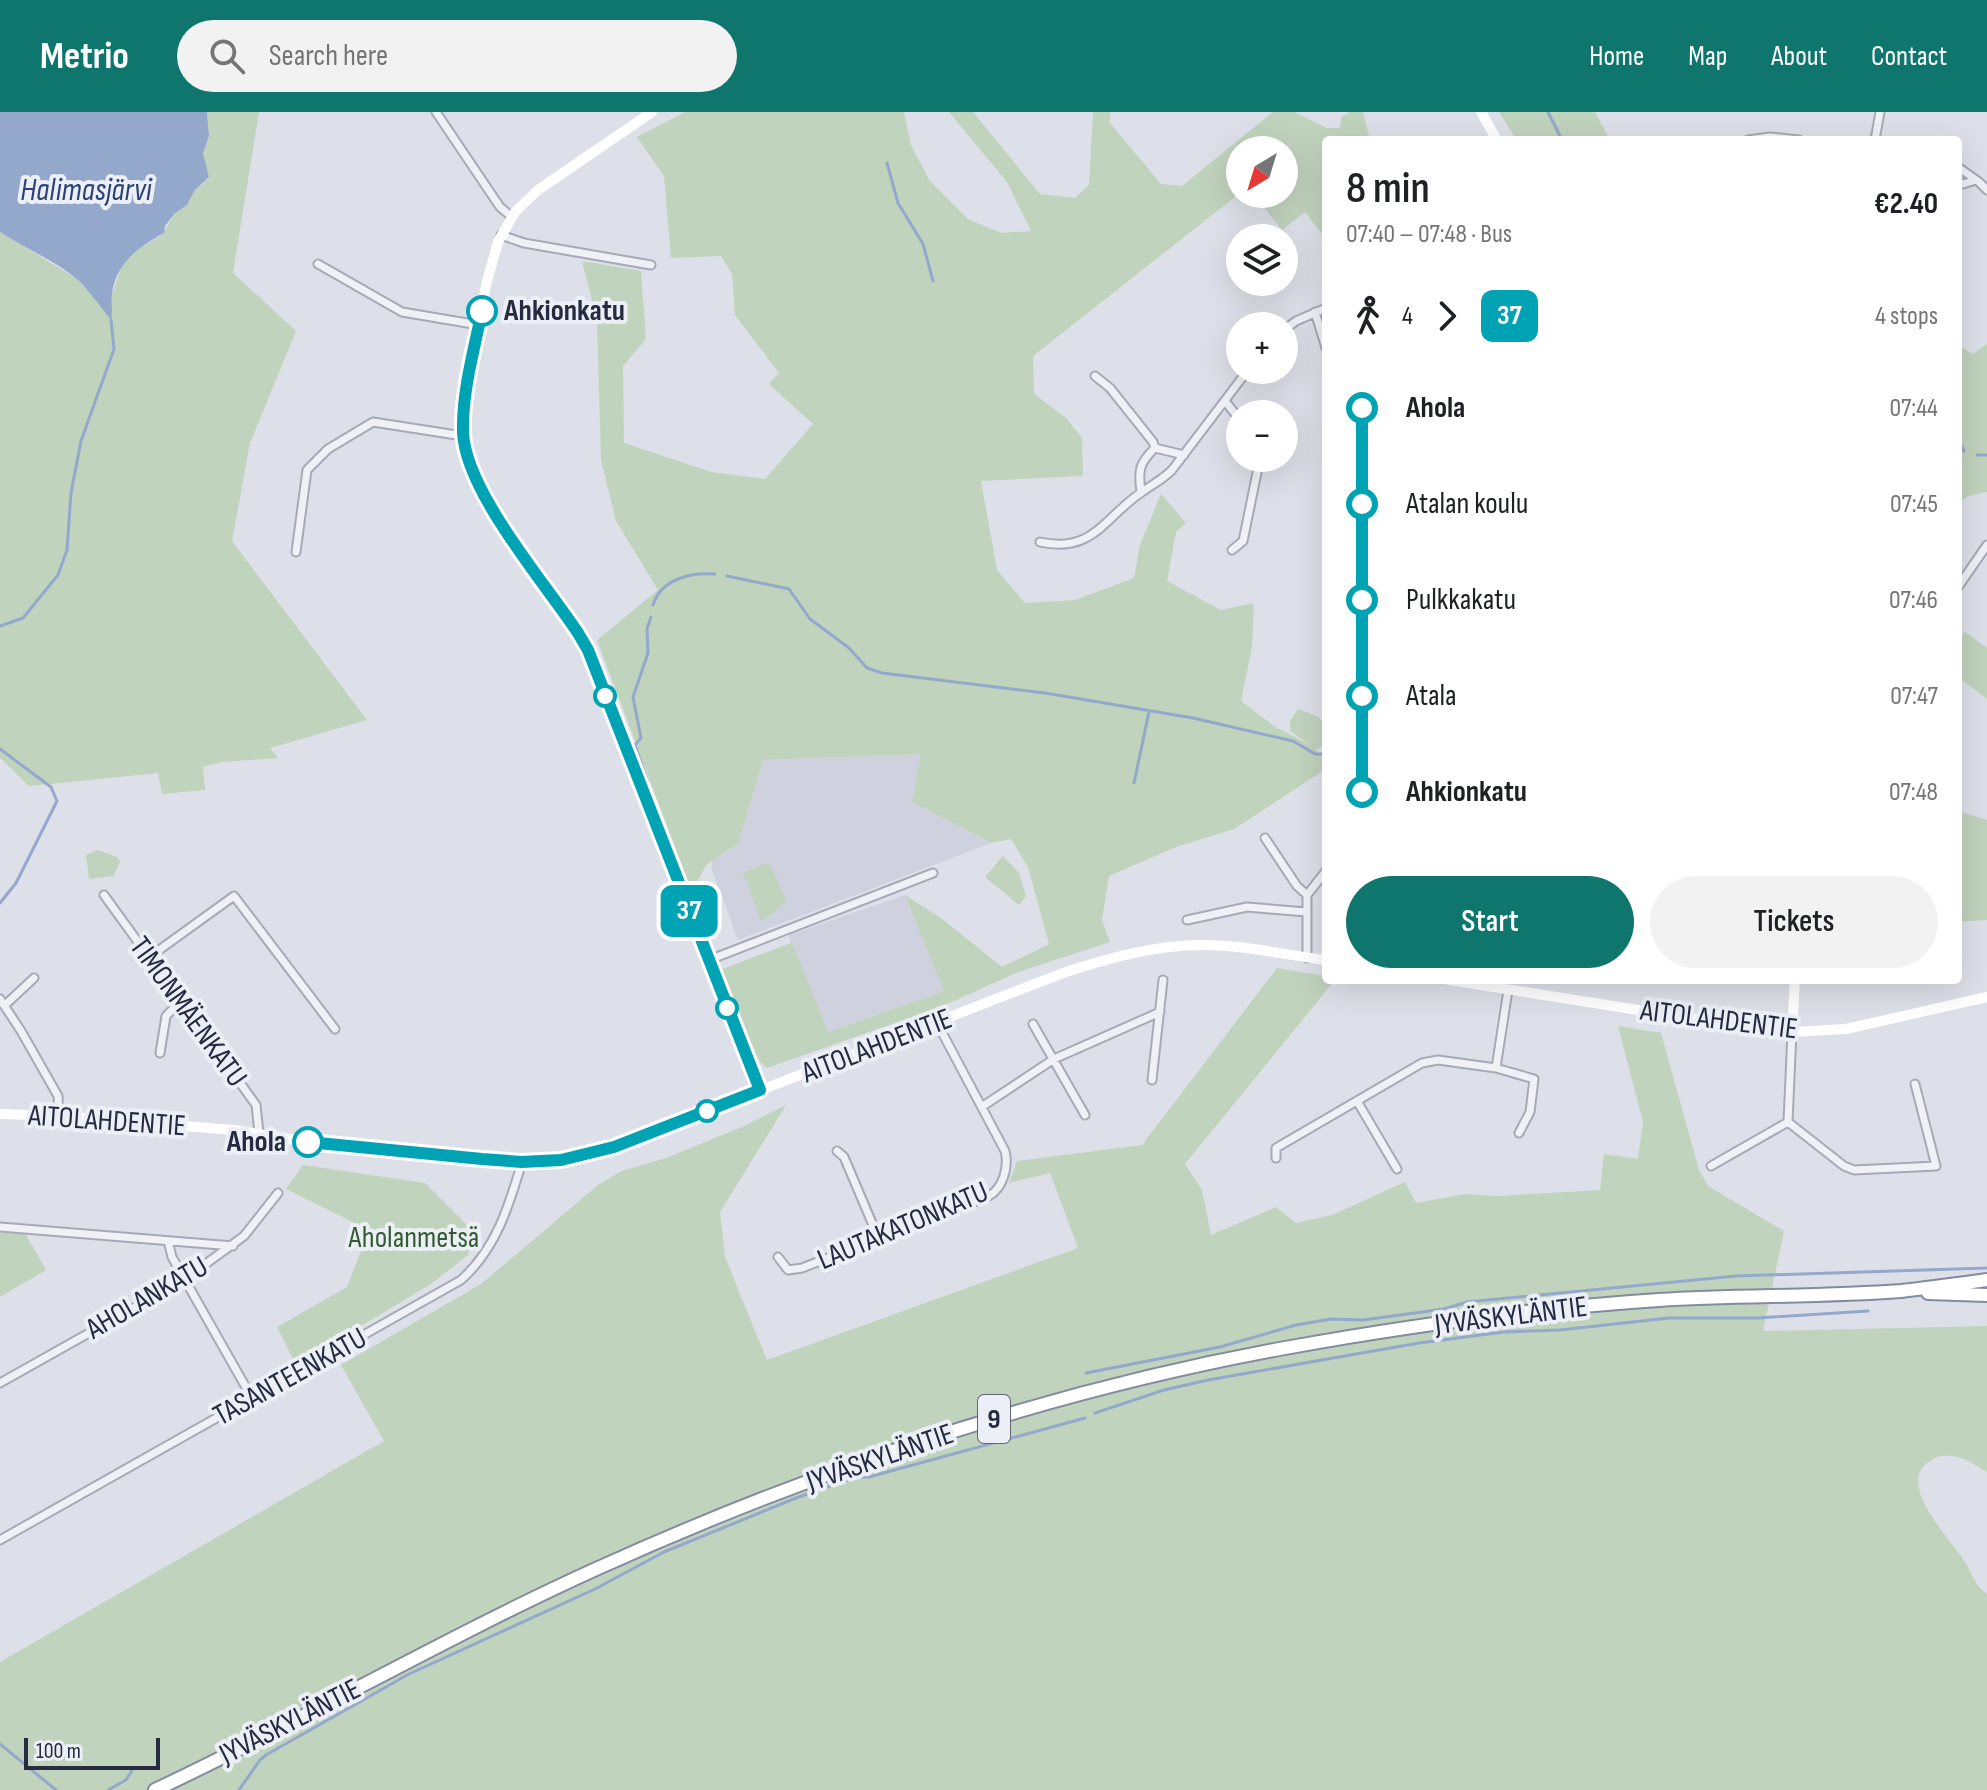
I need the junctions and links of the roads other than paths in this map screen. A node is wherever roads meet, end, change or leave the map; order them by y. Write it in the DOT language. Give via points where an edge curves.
graph roads {
  1 [pos="436,112"];
  2 [pos="652,112"];
  3 [pos="1481,112"];
  4 [pos="1880,112"];
  5 [pos="1495,136"];
  6 [pos="1876,136"];
  7 [pos="1962,170"];
  8 [pos="1976,180"];
  9 [pos="1962,184"];
  10 [pos="1987,190"];
  11 [pos="512,217"];
  12 [pos="501,235"];
  13 [pos="318,264"];
  14 [pos="651,265"];
  15 [pos="1322,309"];
  16 [pos="1315,312"];
  17 [pos="1298,322"];
  18 [pos="479,325"];
  19 [pos="1322,335"];
  20 [pos="1095,376"];
  21 [pos="1238,384"];
  22 [pos="1225,401"];
  23 [pos="463,436"];
  24 [pos="1155,448"];
  25 [pos="1184,455"];
  26 [pos="1257,472"];
  27 [pos="1141,492"];
  28 [pos="1040,542"];
  29 [pos="1987,545"];
  30 [pos="1232,550"];
  31 [pos="296,552"];
  32 [pos="1962,581"];
  33 [pos="1265,838"];
  34 [pos="933,873"];
  35 [pos="1322,876"];
  36 [pos="104,895"];
  37 [pos="1307,895"];
  38 [pos="1306,912"];
  39 [pos="1187,920"];
  40 [pos="148,958"];
  41 [pos="1307,958"];
  42 [pos="709,960"];
  43 [pos="1322,960"];
  44 [pos="34,978"];
  45 [pos="1163,980"];
  46 [pos="1473,984"];
  47 [pos="1795,984"];
  48 [pos="1508,990"];
  49 [pos="1987,997"];
  50 [pos="2,1002"];
  51 [pos="180,1002"];
  52 [pos="1160,1012"];
  53 [pos="937,1023"];
  54 [pos="1033,1024"];
  55 [pos="335,1029"];
  56 [pos="1792,1032"];
  57 [pos="160,1053"];
  58 [pos="1054,1059"];
  59 [pos="1496,1068"];
  60 [pos="1152,1080"];
  61 [pos="1915,1084"];
  62 [pos="760,1090"];
  63 [pos="1357,1101"];
  64 [pos="983,1106"];
  65 [pos="0,1114"];
  66 [pos="1085,1115"];
  67 [pos="59,1116"];
  68 [pos="1788,1122"];
  69 [pos="259,1133"];
  70 [pos="1519,1133"];
  71 [pos="837,1151"];
  72 [pos="1276,1158"];
  73 [pos="522,1162"];
  74 [pos="1711,1166"];
  75 [pos="1397,1169"];
  76 [pos="278,1193"];
  77 [pos="0,1227"];
  78 [pos="878,1237"];
  79 [pos="168,1241"];
  80 [pos="233,1246"];
  81 [pos="778,1257"];
  82 [pos="185,1279"];
  83 [pos="1987,1280"];
  84 [pos="1901,1291"];
  85 [pos="1987,1295"];
  86 [pos="0,1383"];
  87 [pos="252,1398"];
  88 [pos="0,1540"];
  89 [pos="155,1790"];
  1 -- 11 [label="street"];
  2 -- 11 [label="main road" via="538,190"];
  3 -- 5 [label="main road"];
  4 -- 6 [label="street"];
  7 -- 8 [label="street"];
  8 -- 9 [label="street"];
  8 -- 10 [label="street"];
  11 -- 12 [label="main road"];
  12 -- 14 [label="street"];
  12 -- 18 [label="main road"];
  13 -- 18 [label="street" via="402,312"];
  15 -- 16 [label="street"];
  16 -- 17 [label="street"];
  16 -- 19 [label="street"];
  18 -- 23 [label="main road"];
  20 -- 24 [label="street"];
  21 -- 22 [label="street"];
  22 -- 25 [label="street"];
  23 -- 31 [label="street" via="373,422 339,441 307,470"];
  23 -- 42 [label="main road" via="482,492 588,650"];
  24 -- 25 [label="street"];
  24 -- 27 [label="street" via="1138,472"];
  25 -- 27 [label="street" via="1158,484"];
  26 -- 30 [label="street" via="1243,541"];
  27 -- 28 [label="street" via="1089,538"];
  29 -- 32 [label="street"];
  33 -- 37 [label="street"];
  34 -- 42 [label="street"];
  35 -- 37 [label="street"];
  36 -- 40 [label="street, TIMONMÄENKATU"];
  37 -- 38 [label="street"];
  38 -- 39 [label="street" via="1247,907"];
  38 -- 41 [label="street"];
  40 -- 51 [label="street, TIMONMÄENKATU"];
  40 -- 55 [label="street" via="234,896"];
  41 -- 43 [label="main road, AITOLAHDENTIE"];
  41 -- 53 [label="main road, AITOLAHDENTIE" via="1213,946 1142,951 1063,973"];
  42 -- 62 [label="main road"];
  44 -- 50 [label="street"];
  45 -- 52 [label="street"];
  46 -- 48 [label="main road, AITOLAHDENTIE"];
  47 -- 56 [label="main road"];
  48 -- 56 [label="main road, AITOLAHDENTIE"];
  48 -- 59 [label="street"];
  49 -- 56 [label="main road, AITOLAHDENTIE" via="1861,1026"];
  50 -- 67 [label="street" via="58,1096"];
  51 -- 57 [label="street" via="166,1016"];
  51 -- 69 [label="street, TIMONMÄENKATU" via="256,1105"];
  52 -- 58 [label="street"];
  52 -- 60 [label="street"];
  53 -- 62 [label="main road, AITOLAHDENTIE"];
  53 -- 64 [label="street, LAUTAKATONKATU"];
  54 -- 58 [label="street"];
  56 -- 68 [label="street"];
  58 -- 64 [label="street"];
  58 -- 66 [label="street"];
  59 -- 63 [label="street" via="1438,1060 1422,1063"];
  59 -- 70 [label="street" via="1534,1079 1530,1112"];
  61 -- 68 [label="street" via="1936,1166 1854,1170"];
  62 -- 73 [label="main road, AITOLAHDENTIE" via="614,1147 561,1160"];
  63 -- 72 [label="street" via="1276,1148"];
  63 -- 75 [label="street"];
  64 -- 78 [label="street, LAUTAKATONKATU" via="1007,1159 1000,1186"];
  65 -- 67 [label="main road, AITOLAHDENTIE"];
  67 -- 69 [label="main road, AITOLAHDENTIE"];
  68 -- 74 [label="street"];
  69 -- 73 [label="main road, AITOLAHDENTIE"];
  71 -- 78 [label="street"];
  73 -- 87 [label="street, TASANTEENKATU" via="497,1235 472,1270 446,1291"];
  76 -- 80 [label="street, AHOLANKATU"];
  77 -- 79 [label="street"];
  78 -- 81 [label="street, LAUTAKATONKATU" via="795,1270 784,1267"];
  79 -- 80 [label="street"];
  79 -- 82 [label="street"];
  80 -- 82 [label="street, AHOLANKATU"];
  82 -- 86 [label="street, AHOLANKATU"];
  82 -- 87 [label="street"];
  83 -- 84 [label="highway, 9"];
  84 -- 85 [label="highway, 9"];
  84 -- 89 [label="highway, JYVÄSKYLÄNTIE / 9" via="1656,1300 1420,1327 1160,1375 990,1421 780,1492 595,1570"];
  87 -- 88 [label="street, TASANTEENKATU"];
}
